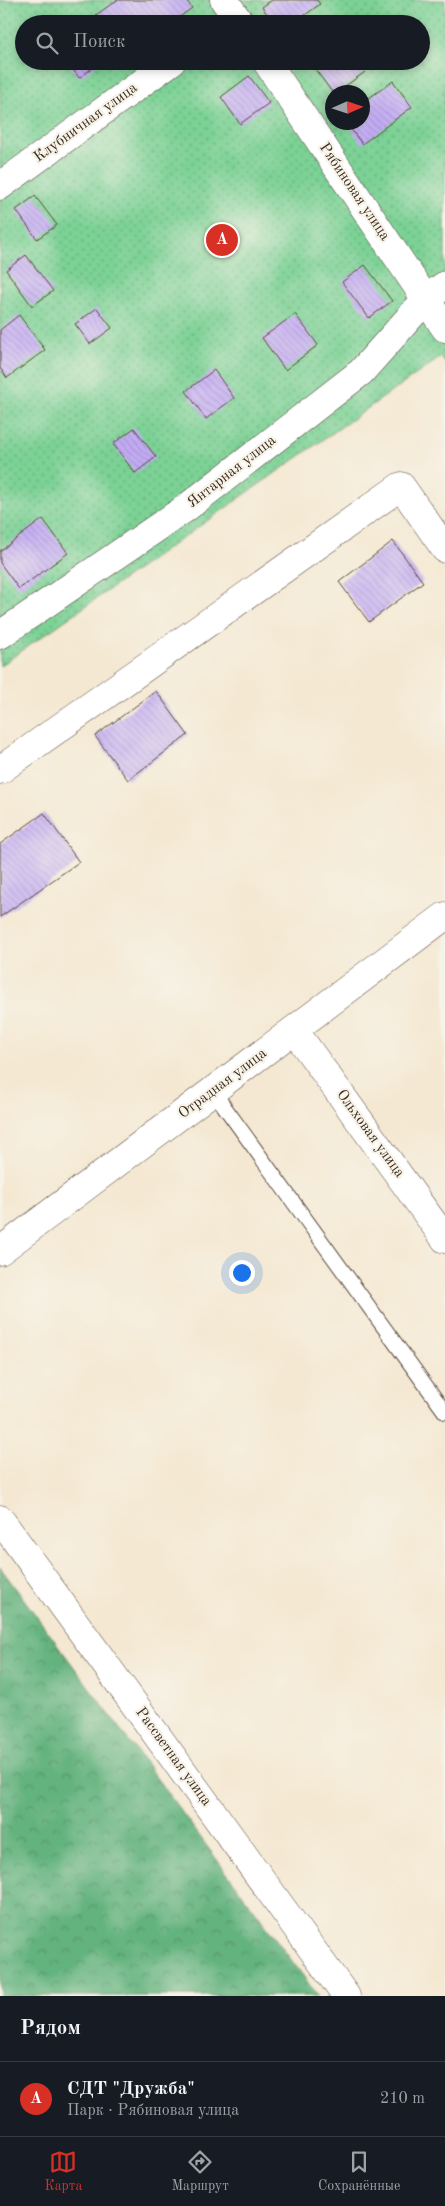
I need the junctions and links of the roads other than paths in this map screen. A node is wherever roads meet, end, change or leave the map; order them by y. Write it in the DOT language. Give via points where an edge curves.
graph roads {
  1 [pos="160,70"];
  2 [pos="273,70"];
  3 [pos="0,186"];
  4 [pos="435,292"];
  5 [pos="445,328"];
  6 [pos="445,548"];
  7 [pos="0,635"];
  8 [pos="0,770"];
  9 [pos="445,916"];
  10 [pos="294,1030"];
  11 [pos="212,1091"];
  12 [pos="445,1239"];
  13 [pos="0,1251"];
  14 [pos="445,1412"];
  15 [pos="0,1519"];
  16 [pos="346,1996"];
  1 -- 3 [label="street, Клубничная улица"];
  2 -- 4 [label="street, Рябиновая улица"];
  4 -- 5 [label="street, Рябиновая улица"];
  4 -- 7 [label="street, Янтарная улица" via="353,378 186,508"];
  6 -- 8 [label="street" via="401,486"];
  9 -- 10 [label="street, Отрадная улица"];
  10 -- 11 [label="street, Отрадная улица"];
  10 -- 12 [label="street, Ольховая улица"];
  11 -- 13 [label="street, Отрадная улица"];
  11 -- 14 [label="lane"];
  15 -- 16 [label="street, Рассветная улица"];
}
